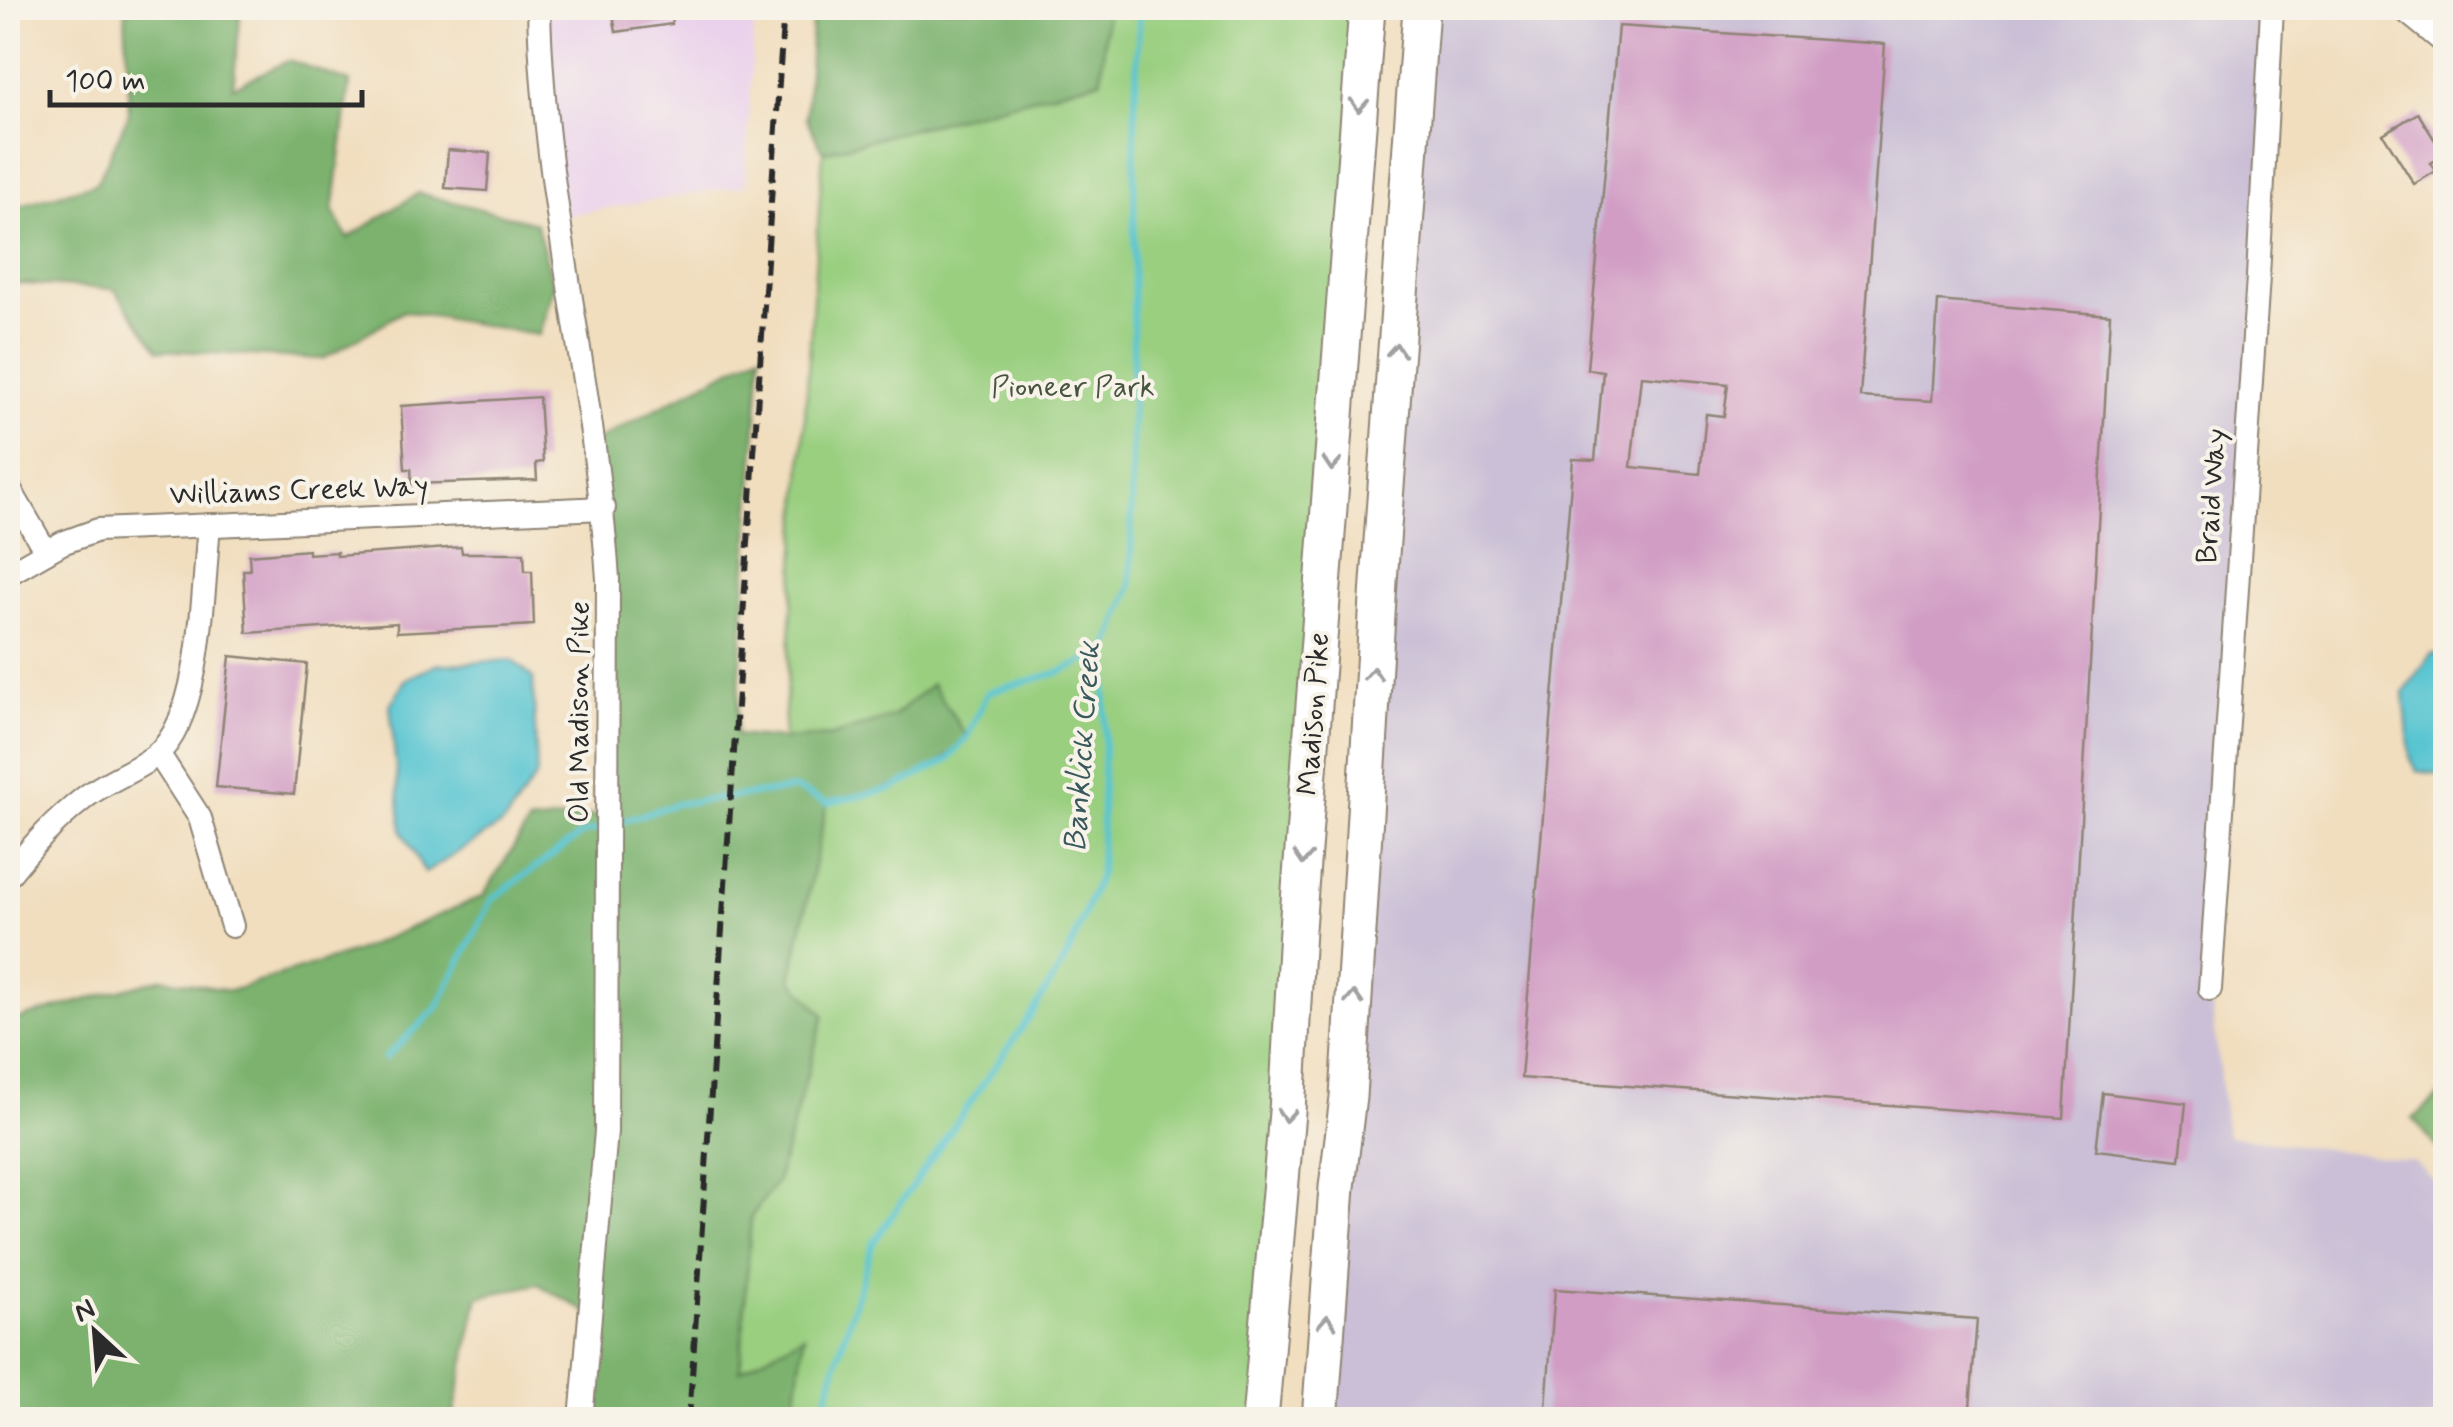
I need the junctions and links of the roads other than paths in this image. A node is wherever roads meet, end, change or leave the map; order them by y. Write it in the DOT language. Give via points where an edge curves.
graph roads {
  1 [pos="538,8"];
  2 [pos="1367,8"];
  3 [pos="1421,8"];
  4 [pos="2272,8"];
  5 [pos="2402,8"];
  6 [pos="2446,44"];
  7 [pos="8,486"];
  8 [pos="604,508"];
  9 [pos="209,525"];
  10 [pos="46,552"];
  11 [pos="8,574"];
  12 [pos="158,753"];
  13 [pos="8,876"];
  14 [pos="232,926"];
  15 [pos="2210,990"];
  16 [pos="581,1420"];
  17 [pos="1260,1420"];
  18 [pos="1320,1420"];
  1 -- 8 [label="street, Old Madison Pike" via="545,106"];
  2 -- 17 [label="main road, Madison Pike, one-way"];
  18 -- 3 [label="main road, Madison Pike, one-way"];
  4 -- 15 [label="street, Braid Way"];
  5 -- 6 [label="street"];
  7 -- 10 [label="street"];
  8 -- 9 [label="street, Williams Creek Way"];
  8 -- 16 [label="street, Old Madison Pike" via="610,743 606,1132"];
  9 -- 10 [label="street, Williams Creek Way" via="98,530"];
  9 -- 12 [label="street" via="191,689 179,727"];
  10 -- 11 [label="street, Williams Creek Way"];
  12 -- 13 [label="street" via="84,798"];
  12 -- 14 [label="street" via="200,818"];
}
